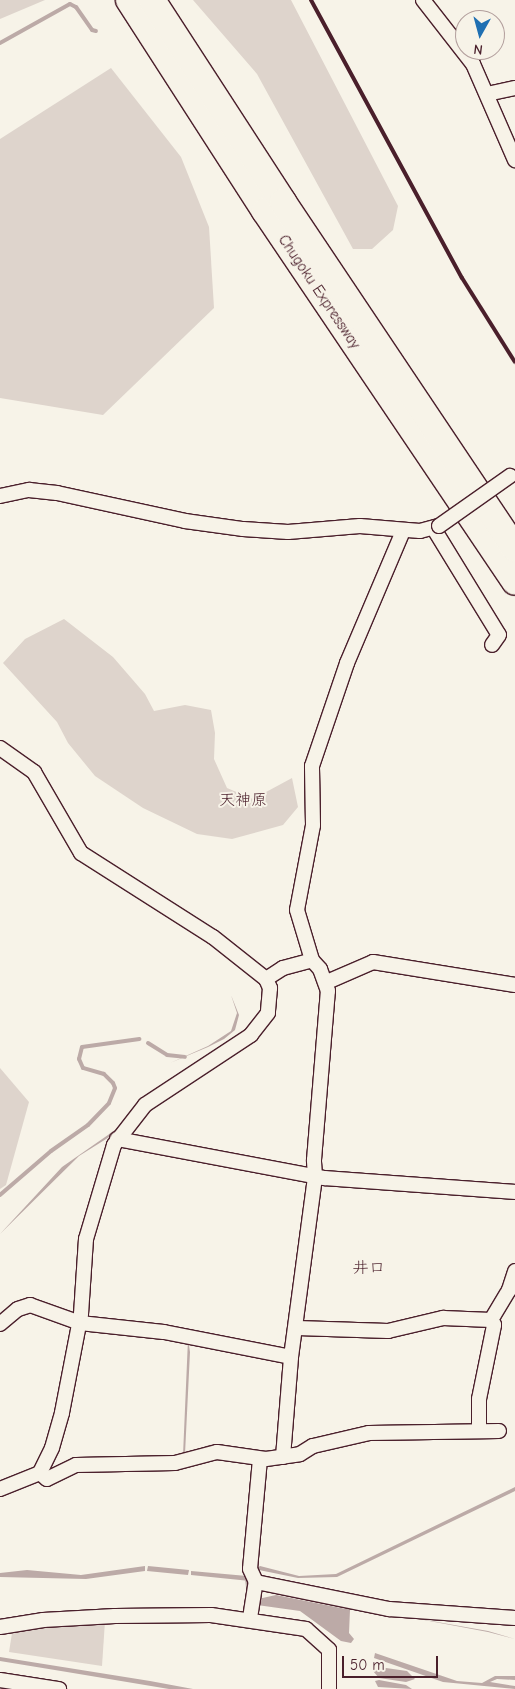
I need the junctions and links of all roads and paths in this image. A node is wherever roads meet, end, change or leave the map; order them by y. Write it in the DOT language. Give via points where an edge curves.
graph roads {
  1 [pos="129,0"];
  2 [pos="152,0"];
  3 [pos="423,0"];
  4 [pos="515,88"];
  5 [pos="487,94"];
  6 [pos="515,160"];
  7 [pos="395,370"];
  8 [pos="512,474"];
  9 [pos="0,496"];
  10 [pos="515,523"];
  11 [pos="436,527"];
  12 [pos="403,531"];
  13 [pos="515,548"];
  14 [pos="515,582"];
  15 [pos="492,645"];
  16 [pos="0,748"];
  17 [pos="312,960"];
  18 [pos="266,978"];
  19 [pos="327,982"];
  20 [pos="515,985"];
  21 [pos="118,1139"];
  22 [pos="315,1176"];
  23 [pos="515,1192"];
  24 [pos="515,1271"];
  25 [pos="491,1320"];
  26 [pos="80,1323"];
  27 [pos="0,1324"];
  28 [pos="297,1328"];
  29 [pos="291,1358"];
  30 [pos="479,1430"];
  31 [pos="499,1431"];
  32 [pos="283,1457"];
  33 [pos="260,1460"];
  34 [pos="40,1473"];
  35 [pos="0,1489"];
  36 [pos="256,1582"];
  37 [pos="250,1618"];
  38 [pos="515,1618"];
  39 [pos="0,1627"];
  40 [pos="0,1680"];
  41 [pos="59,1689"];
  42 [pos="329,1689"];
  1 -- 14 [label="highway, Chugoku Expressway" via="265,211"];
  2 -- 7 [label="highway, Chugoku Expressway"];
  3 -- 5 [label="street" via="473,64"];
  4 -- 5 [label="street"];
  5 -- 6 [label="street"];
  7 -- 10 [label="highway"];
  7 -- 13 [label="highway, Chugoku Expressway"];
  8 -- 11 [label="street, bridge"];
  9 -- 12 [label="street" via="29,490 57,493 185,521 243,529 288,532 360,526"];
  11 -- 12 [label="street"];
  11 -- 15 [label="street" via="500,635"];
  12 -- 17 [label="street" via="347,663 312,766 313,825 297,910"];
  16 -- 18 [label="street" via="34,772 81,853 213,937"];
  17 -- 18 [label="street" via="283,968"];
  17 -- 19 [label="street"];
  18 -- 21 [label="street" via="271,999 261,1025 232,1050 145,1105"];
  19 -- 20 [label="street" via="372,962 397,963"];
  19 -- 22 [label="street"];
  21 -- 22 [label="street"];
  21 -- 26 [label="street" via="109,1157 86,1239"];
  22 -- 23 [label="street"];
  22 -- 28 [label="street"];
  24 -- 25 [label="street" via="509,1290"];
  25 -- 28 [label="street" via="443,1318 388,1331"];
  25 -- 30 [label="street" via="494,1325 480,1390"];
  26 -- 27 [label="street" via="30,1306 18,1309"];
  26 -- 29 [label="street" via="164,1332"];
  26 -- 34 [label="street" via="62,1413 52,1448"];
  28 -- 29 [label="street"];
  29 -- 32 [label="street"];
  30 -- 31 [label="street"];
  30 -- 32 [label="street" via="369,1433 340,1438 313,1446 300,1454"];
  32 -- 33 [label="street"];
  33 -- 34 [label="street" via="217,1452 175,1462 76,1465 48,1479"];
  33 -- 36 [label="street" via="250,1569"];
  34 -- 35 [label="street"];
  36 -- 37 [label="street"];
  36 -- 38 [label="street" via="389,1609"];
  37 -- 39 [label="street" via="115,1616 36,1621"];
  37 -- 42 [label="street" via="313,1632 332,1657"];
  40 -- 41 [label="street"];
}
